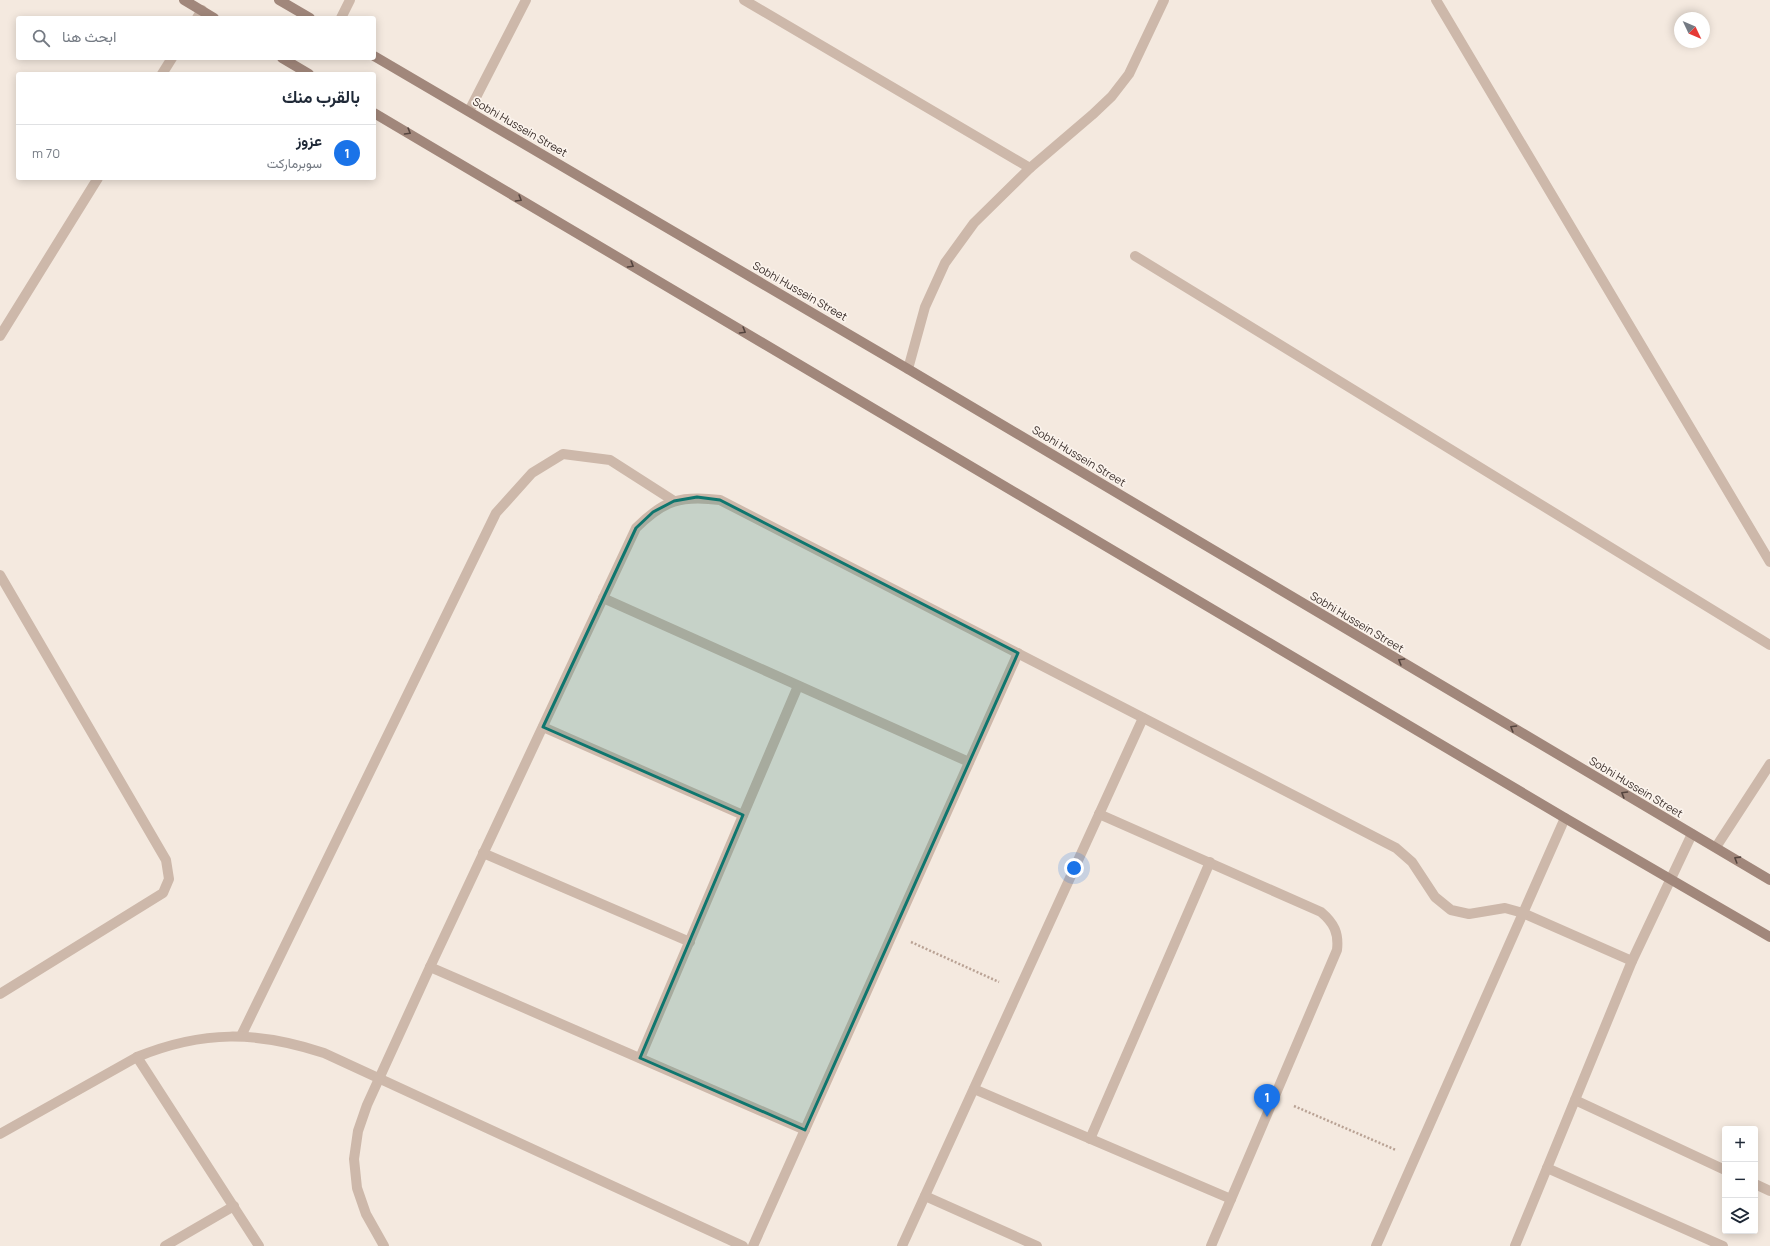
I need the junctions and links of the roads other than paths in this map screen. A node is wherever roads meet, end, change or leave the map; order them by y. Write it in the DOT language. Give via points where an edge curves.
graph roads {
  1 [pos="184,0"];
  2 [pos="279,0"];
  3 [pos="350,0"];
  4 [pos="526,0"];
  5 [pos="744,0"];
  6 [pos="1436,0"];
  7 [pos="1162,1"];
  8 [pos="199,14"];
  9 [pos="307,16"];
  10 [pos="342,16"];
  11 [pos="376,57"];
  12 [pos="171,60"];
  13 [pos="285,60"];
  14 [pos="163,72"];
  15 [pos="306,72"];
  16 [pos="469,111"];
  17 [pos="376,113"];
  18 [pos="1030,168"];
  19 [pos="97,180"];
  20 [pos="1136,256"];
  21 [pos="0,336"];
  22 [pos="908,369"];
  23 [pos="674,501"];
  24 [pos="1770,562"];
  25 [pos="0,575"];
  26 [pos="603,598"];
  27 [pos="1770,645"];
  28 [pos="1018,653"];
  29 [pos="798,686"];
  30 [pos="1143,718"];
  31 [pos="543,727"];
  32 [pos="969,762"];
  33 [pos="1770,764"];
  34 [pos="1100,814"];
  35 [pos="743,816"];
  36 [pos="1565,818"];
  37 [pos="1692,834"];
  38 [pos="1716,847"];
  39 [pos="483,853"];
  40 [pos="1210,862"];
  41 [pos="1670,879"];
  42 [pos="1770,880"];
  43 [pos="1523,913"];
  44 [pos="1770,937"];
  45 [pos="690,942"];
  46 [pos="1632,961"];
  47 [pos="430,967"];
  48 [pos="0,994"];
  49 [pos="242,1036"];
  50 [pos="137,1057"];
  51 [pos="640,1058"];
  52 [pos="379,1079"];
  53 [pos="974,1089"];
  54 [pos="1575,1100"];
  55 [pos="805,1130"];
  56 [pos="0,1134"];
  57 [pos="1090,1139"];
  58 [pos="1547,1168"];
  59 [pos="1722,1169"];
  60 [pos="1758,1185"];
  61 [pos="1770,1191"];
  62 [pos="925,1196"];
  63 [pos="1231,1199"];
  64 [pos="234,1206"];
  65 [pos="165,1246"];
  66 [pos="259,1246"];
  67 [pos="384,1246"];
  68 [pos="743,1246"];
  69 [pos="753,1246"];
  70 [pos="902,1246"];
  71 [pos="1037,1246"];
  72 [pos="1211,1246"];
  73 [pos="1376,1246"];
  74 [pos="1515,1246"];
  75 [pos="1723,1246"];
  1 -- 8 [label="street"];
  2 -- 9 [label="street"];
  3 -- 10 [label="street"];
  4 -- 16 [label="street"];
  5 -- 18 [label="street"];
  6 -- 24 [label="street"];
  7 -- 18 [label="street" via="1129,74 1112,96"];
  11 -- 16 [label="street, Sobhi Hussein Street"];
  12 -- 14 [label="street"];
  13 -- 15 [label="street"];
  16 -- 22 [label="street, Sobhi Hussein Street"];
  17 -- 36 [label="street, one-way"];
  18 -- 22 [label="street" via="974,223 945,263 926,307"];
  19 -- 21 [label="street"];
  20 -- 27 [label="street"];
  37 -- 22 [label="street, Sobhi Hussein Street, one-way"];
  23 -- 26 [label="street" via="653,512 636,528"];
  23 -- 28 [label="street" via="697,497 720,500"];
  23 -- 49 [label="street" via="610,460 563,454 532,473 496,513"];
  25 -- 48 [label="street" via="166,860 169,879 163,893"];
  26 -- 29 [label="street"];
  26 -- 31 [label="street"];
  28 -- 30 [label="street"];
  28 -- 32 [label="street"];
  29 -- 32 [label="street"];
  29 -- 35 [label="street"];
  30 -- 34 [label="street"];
  30 -- 43 [label="street" via="1396,848 1412,862 1435,897 1451,910 1469,914 1506,908"];
  31 -- 35 [label="street"];
  31 -- 39 [label="street"];
  32 -- 55 [label="street"];
  33 -- 38 [label="street"];
  34 -- 40 [label="street"];
  34 -- 53 [label="street"];
  35 -- 45 [label="street"];
  36 -- 41 [label="street"];
  36 -- 43 [label="street"];
  37 -- 38 [label="street, Sobhi Hussein Street"];
  37 -- 41 [label="street"];
  42 -- 38 [label="street, Sobhi Hussein Street, one-way"];
  39 -- 45 [label="street"];
  39 -- 47 [label="street"];
  40 -- 57 [label="street"];
  40 -- 63 [label="street" via="1322,912 1335,928 1338,939 1336,950"];
  41 -- 44 [label="street"];
  41 -- 46 [label="street"];
  43 -- 46 [label="street"];
  43 -- 73 [label="street"];
  45 -- 51 [label="street"];
  46 -- 54 [label="street"];
  47 -- 51 [label="street"];
  47 -- 52 [label="street"];
  49 -- 50 [label="street" via="185,1041"];
  49 -- 52 [label="street" via="298,1044"];
  50 -- 56 [label="street"];
  50 -- 64 [label="street"];
  51 -- 55 [label="street"];
  52 -- 67 [label="street" via="358,1131 354,1159 357,1188 366,1214"];
  52 -- 68 [label="street"];
  53 -- 57 [label="street"];
  53 -- 62 [label="street"];
  54 -- 58 [label="street"];
  54 -- 59 [label="street"];
  55 -- 69 [label="street"];
  57 -- 63 [label="street"];
  58 -- 74 [label="street"];
  58 -- 75 [label="street"];
  60 -- 61 [label="street"];
  62 -- 70 [label="street"];
  62 -- 71 [label="street"];
  63 -- 72 [label="street"];
  64 -- 65 [label="street"];
  64 -- 66 [label="street"];
}
